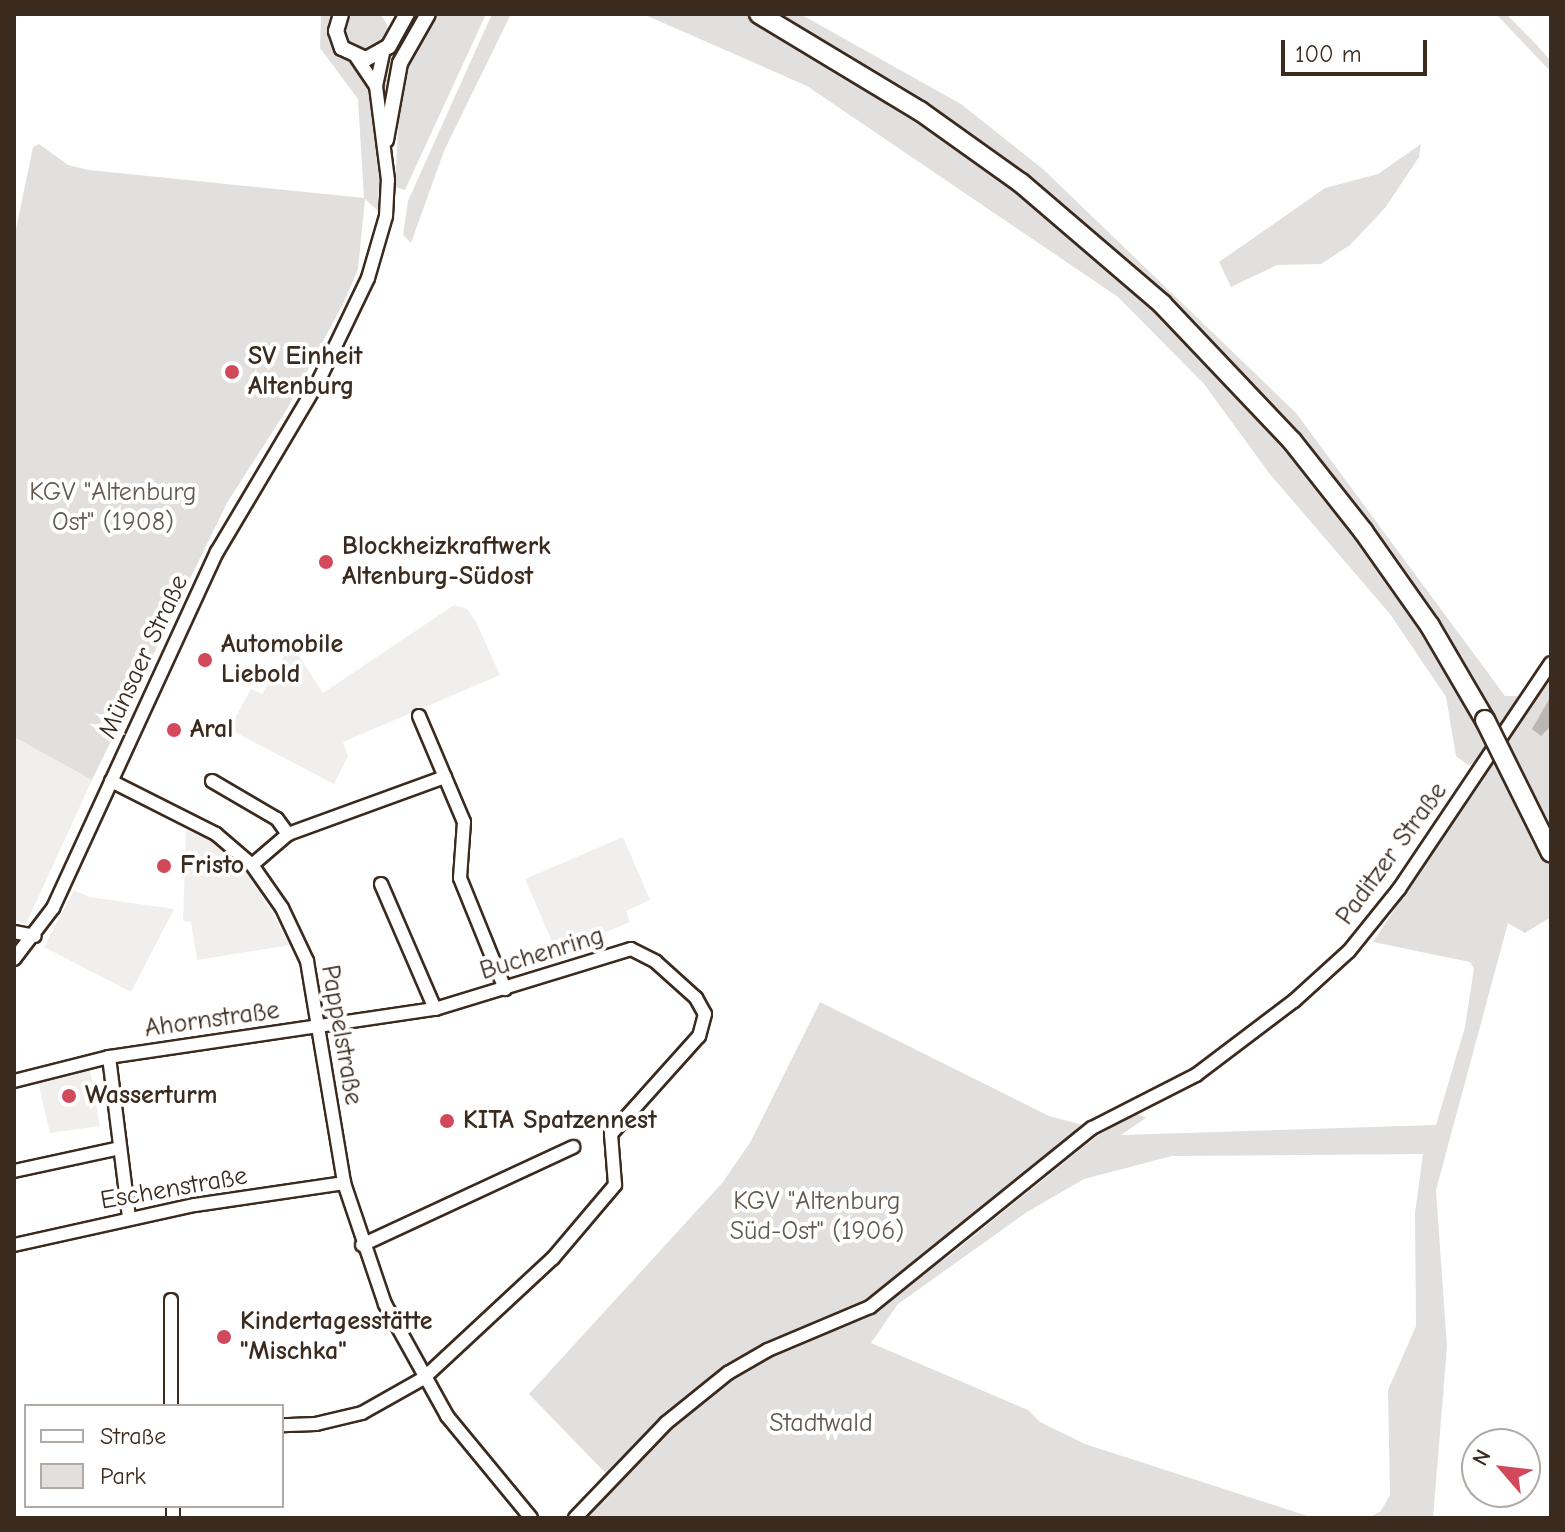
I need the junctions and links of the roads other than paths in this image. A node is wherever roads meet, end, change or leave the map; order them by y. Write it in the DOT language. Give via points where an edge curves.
graph roads {
  1 [pos="341,14"];
  2 [pos="389,14"];
  3 [pos="407,14"];
  4 [pos="428,14"];
  5 [pos="759,14"];
  6 [pos="394,31"];
  7 [pos="383,53"];
  8 [pos="357,58"];
  9 [pos="376,86"];
  10 [pos="386,140"];
  11 [pos="1551,663"];
  12 [pos="419,716"];
  13 [pos="445,777"];
  14 [pos="111,781"];
  15 [pos="212,781"];
  16 [pos="288,834"];
  17 [pos="1551,853"];
  18 [pos="252,865"];
  19 [pos="381,884"];
  20 [pos="14,932"];
  21 [pos="35,936"];
  22 [pos="14,959"];
  23 [pos="505,989"];
  24 [pos="435,1009"];
  25 [pos="320,1027"];
  26 [pos="109,1057"];
  27 [pos="14,1081"];
  28 [pos="573,1147"];
  29 [pos="120,1148"];
  30 [pos="14,1171"];
  31 [pos="344,1183"];
  32 [pos="129,1218"];
  33 [pos="14,1245"];
  34 [pos="362,1245"];
  35 [pos="171,1300"];
  36 [pos="424,1378"];
  37 [pos="171,1404"];
  38 [pos="284,1425"];
  39 [pos="531,1518"];
  40 [pos="575,1518"];
  1 -- 8 [label="main road" via="338,40"];
  2 -- 6 [label="main road"];
  3 -- 6 [label="main road"];
  4 -- 10 [label="main road" via="400,63"];
  5 -- 17 [label="highway, bridge" via="920,111 1008,174 1162,304 1292,441 1430,626 1485,720"];
  6 -- 7 [label="main road"];
  7 -- 8 [label="main road"];
  7 -- 9 [label="street, Münsaer Straße"];
  8 -- 9 [label="street, Münsaer Straße"];
  9 -- 10 [label="street, Münsaer Straße"];
  10 -- 14 [label="street, Münsaer Straße" via="386,216 356,308 232,523"];
  11 -- 40 [label="street, Paditzer Straße" via="1399,889 1349,951 1294,1001 1196,1075 1114,1115 870,1307 728,1373 666,1423"];
  12 -- 13 [label="street"];
  13 -- 16 [label="street"];
  13 -- 23 [label="street" via="464,822 460,878"];
  14 -- 18 [label="street, Pappelstraße" via="216,834"];
  14 -- 21 [label="street, Münsaer Straße" via="70,876"];
  15 -- 16 [label="street" via="277,819"];
  16 -- 18 [label="street"];
  18 -- 25 [label="street, Pappelstraße" via="282,908 307,961"];
  19 -- 24 [label="street"];
  20 -- 21 [label="street"];
  21 -- 22 [label="street, Münsaer Straße"];
  23 -- 24 [label="street, Buchenring"];
  23 -- 36 [label="street, Buchenring" via="631,949 656,962 705,1014 699,1036 611,1134 615,1185 553,1258"];
  24 -- 25 [label="street, Buchenring"];
  25 -- 26 [label="street, Ahornstraße"];
  25 -- 31 [label="street, Pappelstraße"];
  26 -- 27 [label="street, Ahornstraße"];
  26 -- 29 [label="street"];
  28 -- 34 [label="street"];
  29 -- 30 [label="street"];
  29 -- 32 [label="street"];
  31 -- 32 [label="street, Eschenstraße"];
  31 -- 34 [label="street, Pappelstraße"];
  32 -- 33 [label="street, Eschenstraße"];
  34 -- 36 [label="street, Pappelstraße"];
  35 -- 37 [label="street"];
  36 -- 38 [label="street" via="362,1413"];
  36 -- 39 [label="street, Pappelstraße" via="447,1416"];
}
